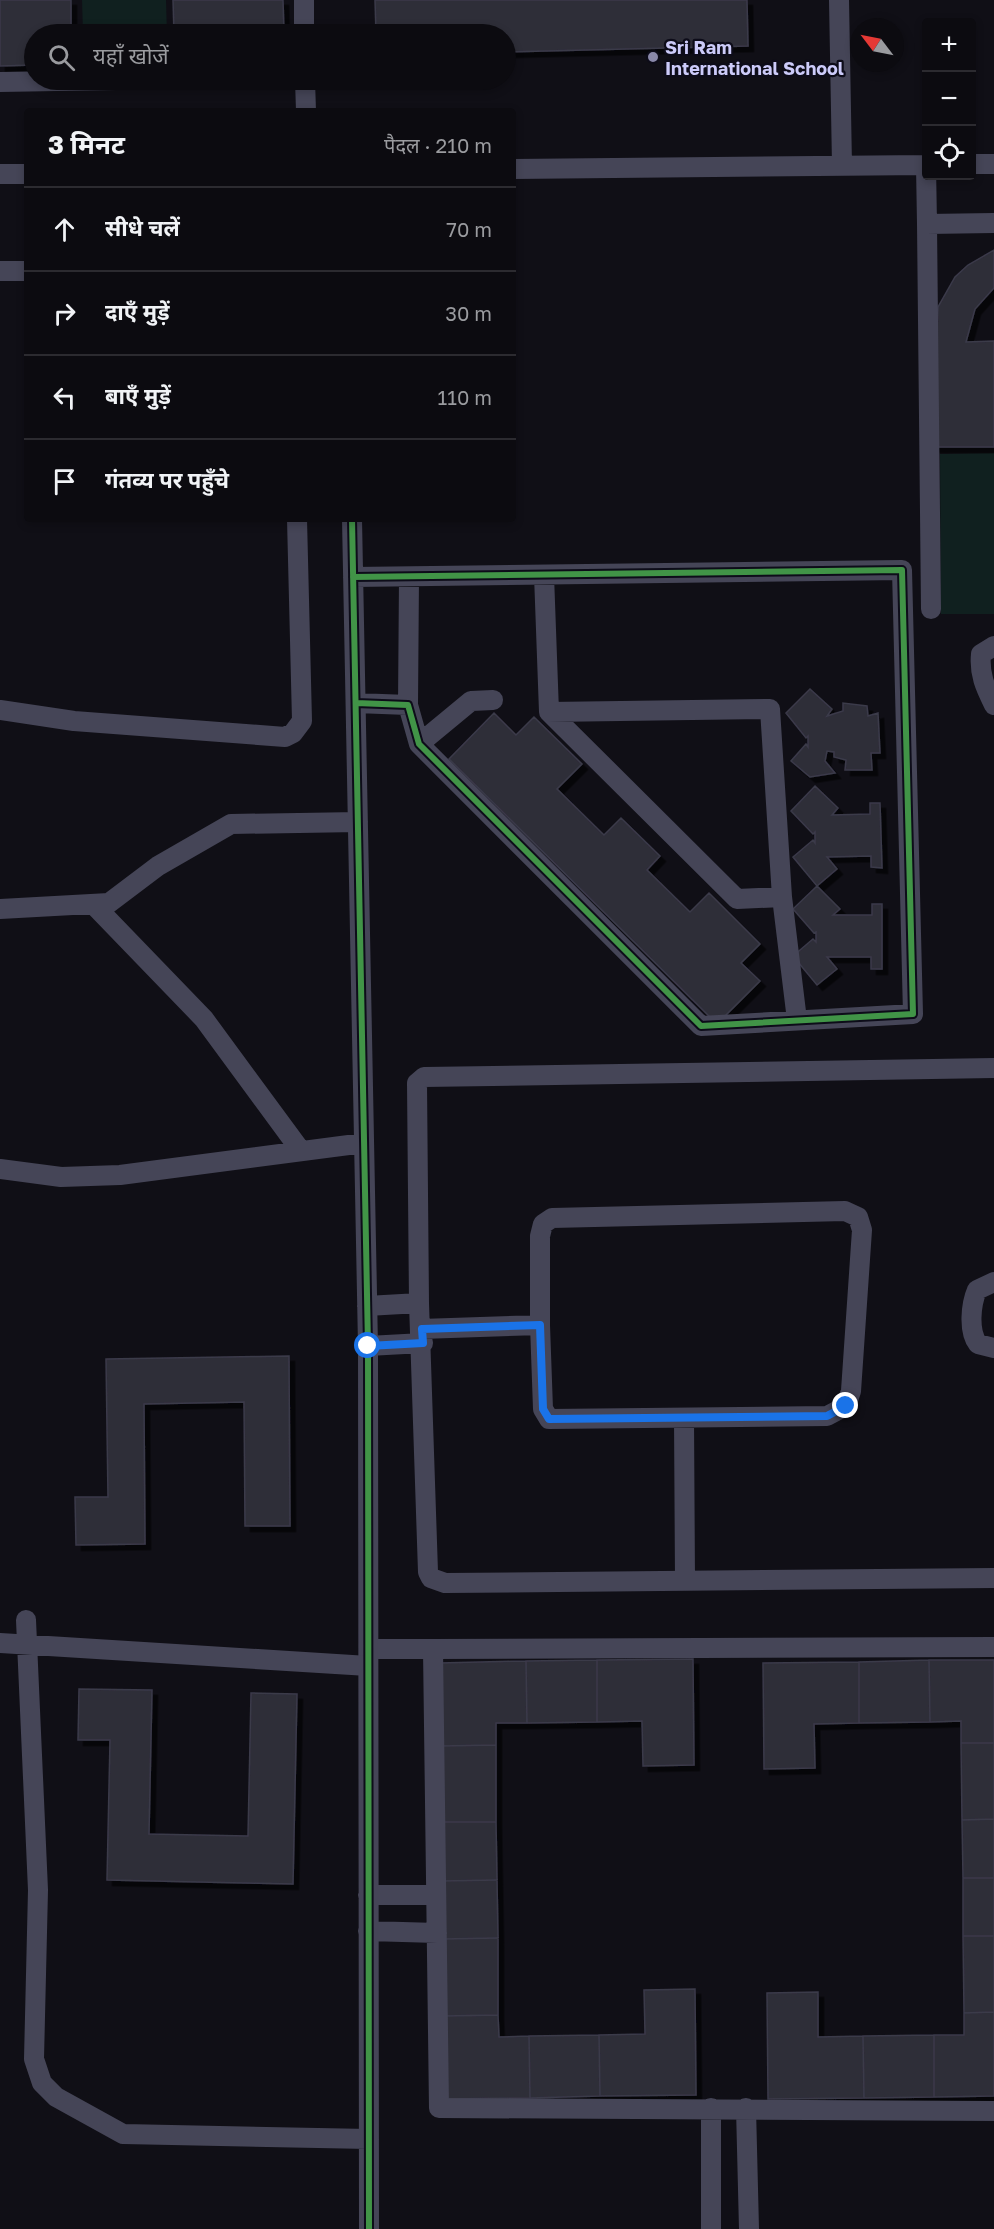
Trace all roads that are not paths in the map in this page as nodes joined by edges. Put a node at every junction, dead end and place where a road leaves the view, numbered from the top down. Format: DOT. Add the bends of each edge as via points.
graph roads {
  1 [pos="304,0"];
  2 [pos="839,0"];
  3 [pos="304,24"];
  4 [pos="0,82"];
  5 [pos="24,82"];
  6 [pos="305,90"];
  7 [pos="306,108"];
  8 [pos="976,164"];
  9 [pos="994,164"];
  10 [pos="842,165"];
  11 [pos="922,165"];
  12 [pos="516,169"];
  13 [pos="0,174"];
  14 [pos="24,174"];
  15 [pos="926,180"];
  16 [pos="994,223"];
  17 [pos="927,224"];
  18 [pos="0,271"];
  19 [pos="24,271"];
  20 [pos="297,522"];
  21 [pos="352,522"];
  22 [pos="544,575"];
  23 [pos="410,577"];
  24 [pos="353,578"];
  25 [pos="931,609"];
  26 [pos="994,646"];
  27 [pos="493,700"];
  28 [pos="356,703"];
  29 [pos="408,705"];
  30 [pos="994,705"];
  31 [pos="0,710"];
  32 [pos="549,712"];
  33 [pos="419,744"];
  34 [pos="358,822"];
  35 [pos="782,897"];
  36 [pos="93,904"];
  37 [pos="0,909"];
  38 [pos="797,1020"];
  39 [pos="994,1068"];
  40 [pos="364,1143"];
  41 [pos="301,1151"];
  42 [pos="0,1169"];
  43 [pos="994,1282"];
  44 [pos="419,1303"];
  45 [pos="367,1306"];
  46 [pos="540,1325"];
  47 [pos="417,1339"];
  48 [pos="368,1346"];
  49 [pos="994,1348"];
  50 [pos="684,1418"];
  51 [pos="994,1578"];
  52 [pos="685,1581"];
  53 [pos="26,1620"];
  54 [pos="0,1643"];
  55 [pos="27,1643"];
  56 [pos="994,1647"];
  57 [pos="433,1649"];
  58 [pos="369,1658"];
  59 [pos="368,1895"];
  60 [pos="436,1895"];
  61 [pos="368,1931"];
  62 [pos="437,1933"];
  63 [pos="711,2108"];
  64 [pos="746,2108"];
  65 [pos="994,2111"];
  66 [pos="369,2139"];
  67 [pos="369,2229"];
  68 [pos="711,2229"];
  69 [pos="749,2229"];
  1 -- 3 [label="street"];
  2 -- 10 [label="street"];
  4 -- 5 [label="street"];
  6 -- 7 [label="street"];
  8 -- 9 [label="street"];
  10 -- 11 [label="street"];
  10 -- 12 [label="street"];
  13 -- 14 [label="street"];
  15 -- 17 [label="street"];
  16 -- 17 [label="street"];
  17 -- 25 [label="street"];
  18 -- 19 [label="street"];
  20 -- 31 [label="street" via="302,721 293,733 285,737 74,721"];
  21 -- 24 [label="street"];
  22 -- 23 [label="street"];
  22 -- 32 [label="street"];
  22 -- 38 [label="street" via="902,570 913,1014"];
  23 -- 24 [label="street"];
  23 -- 29 [label="street"];
  24 -- 28 [label="street"];
  26 -- 30 [label="street" via="981,654 980,666 981,679"];
  27 -- 33 [label="street" via="471,700"];
  28 -- 29 [label="street"];
  28 -- 34 [label="street"];
  29 -- 33 [label="street"];
  32 -- 35 [label="street" via="737,899"];
  32 -- 35 [label="street" via="770,709"];
  33 -- 38 [label="street" via="701,1026"];
  34 -- 36 [label="street" via="231,824 158,866 109,903"];
  34 -- 40 [label="street"];
  35 -- 38 [label="street"];
  36 -- 37 [label="street"];
  36 -- 41 [label="street" via="204,1019"];
  39 -- 44 [label="street" via="424,1077 417,1083"];
  40 -- 41 [label="street"];
  40 -- 45 [label="street"];
  41 -- 42 [label="street" via="120,1175 61,1177"];
  43 -- 49 [label="street" via="977,1290 972,1326 978,1344"];
  44 -- 45 [label="street"];
  44 -- 47 [label="street"];
  45 -- 48 [label="street"];
  46 -- 47 [label="street"];
  46 -- 50 [label="street" via="543,1409 549,1419"];
  46 -- 50 [label="street" via="540,1236 543,1224 552,1218 845,1211 858,1217 862,1230 851,1391 846,1406 827,1416"];
  47 -- 48 [label="street"];
  47 -- 52 [label="street" via="431,1578 445,1583"];
  48 -- 58 [label="street"];
  50 -- 52 [label="street"];
  51 -- 52 [label="street"];
  53 -- 55 [label="street"];
  54 -- 55 [label="street"];
  55 -- 58 [label="street"];
  55 -- 66 [label="street" via="38,1890 34,2059 42,2083 56,2097 123,2134"];
  56 -- 57 [label="street"];
  57 -- 58 [label="street"];
  57 -- 60 [label="street"];
  58 -- 59 [label="street"];
  59 -- 60 [label="street"];
  59 -- 61 [label="street"];
  60 -- 62 [label="street"];
  61 -- 62 [label="street"];
  61 -- 66 [label="street"];
  62 -- 63 [label="street" via="439,2108"];
  63 -- 64 [label="street"];
  63 -- 68 [label="street"];
  64 -- 65 [label="street"];
  64 -- 69 [label="street"];
  66 -- 67 [label="street"];
}
